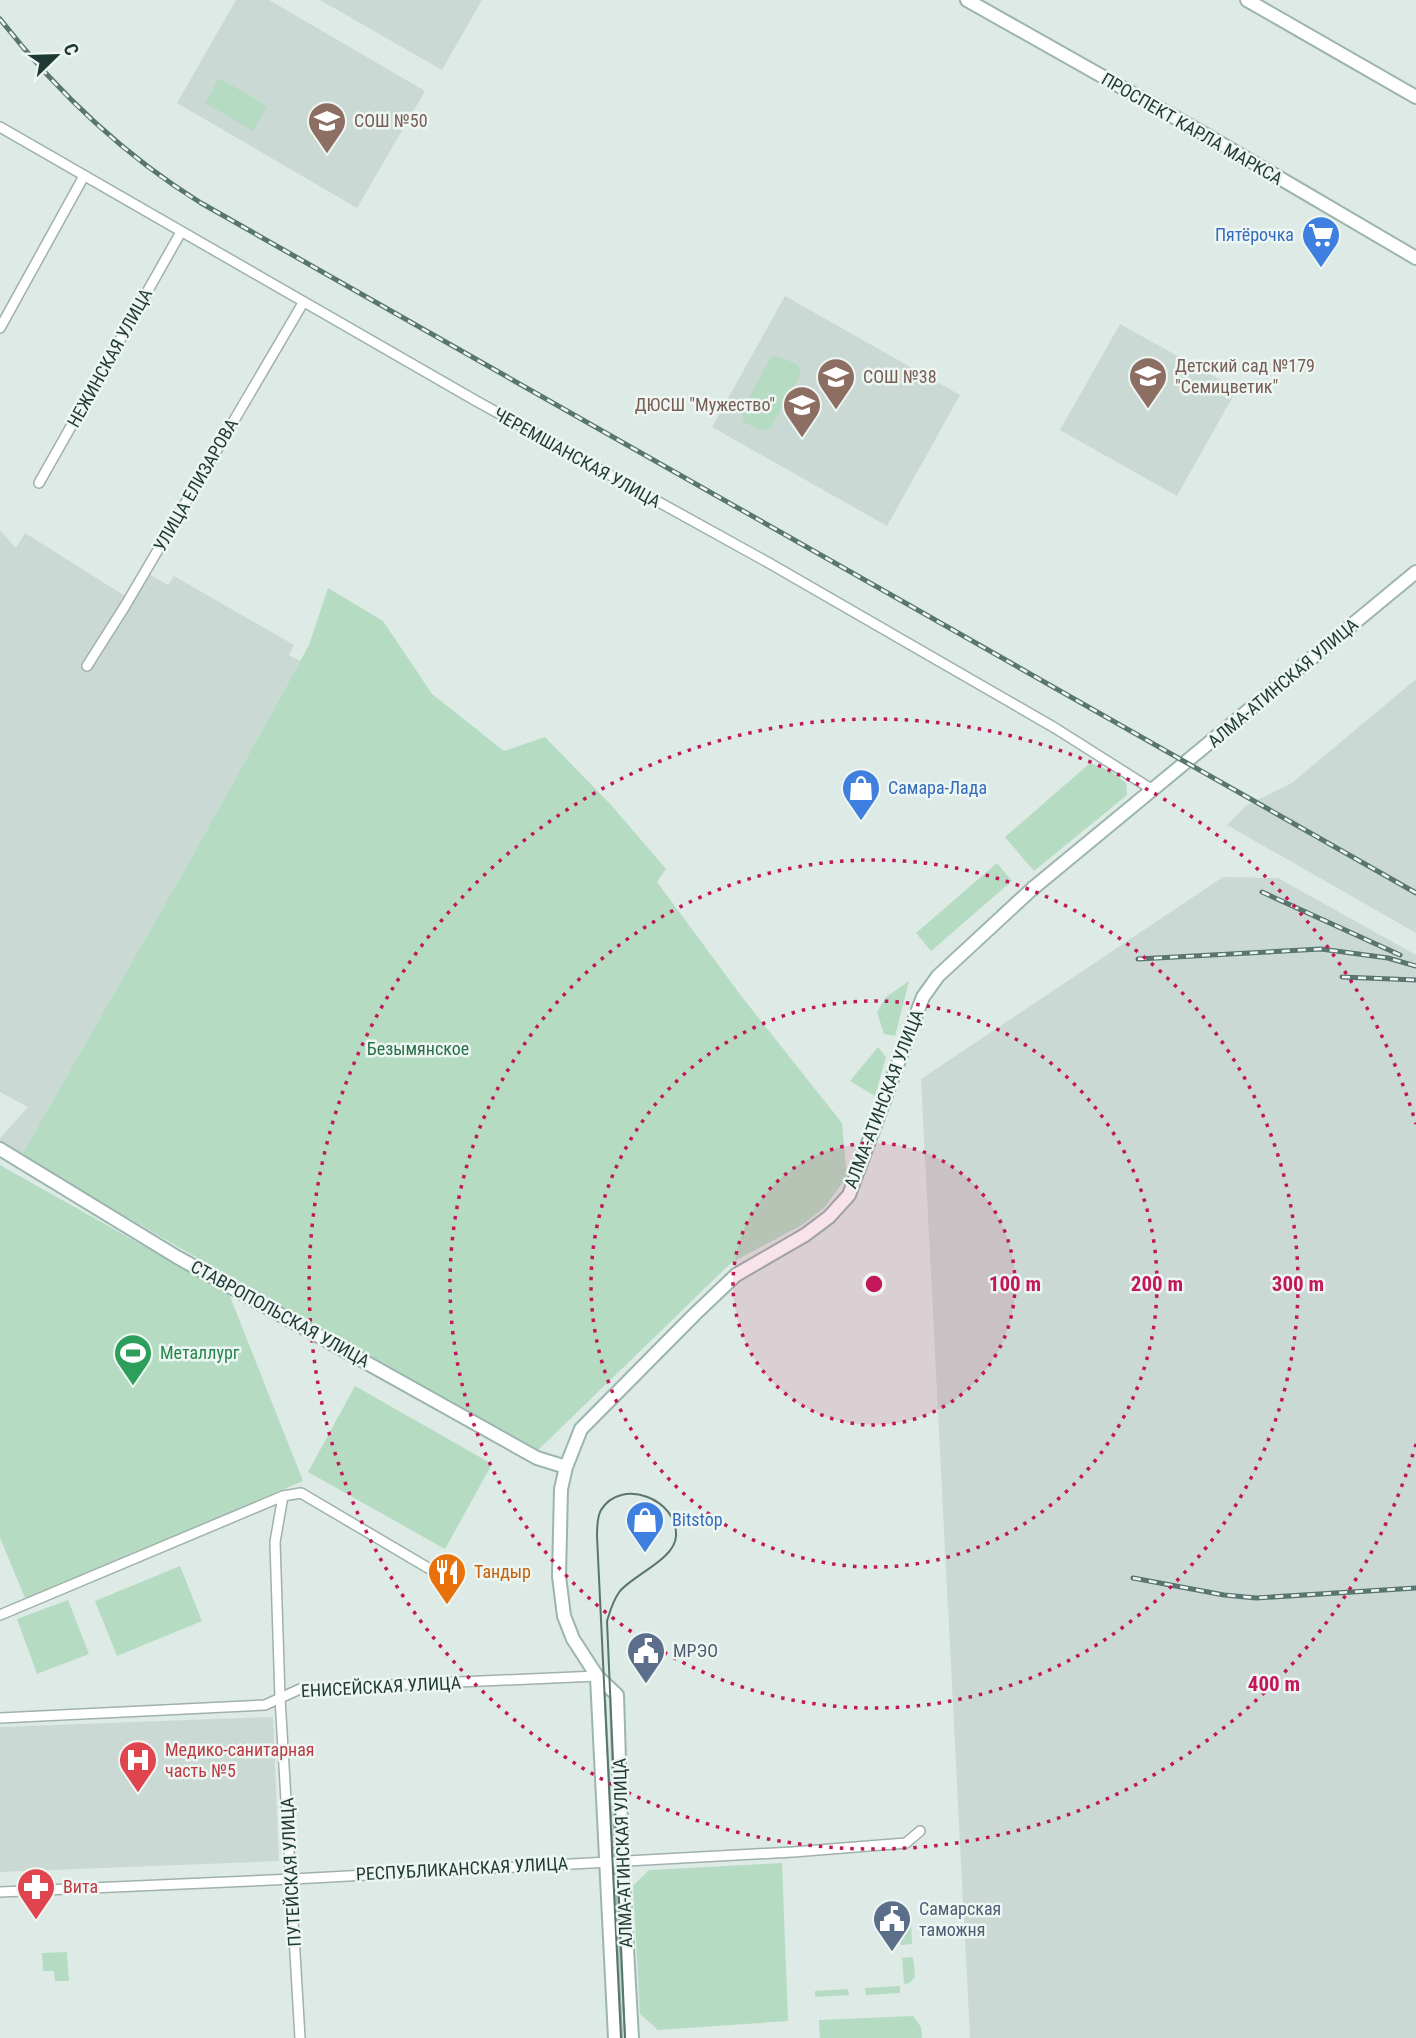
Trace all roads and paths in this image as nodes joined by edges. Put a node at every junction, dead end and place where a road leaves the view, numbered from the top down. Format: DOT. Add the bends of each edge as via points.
graph roads {
  1 [pos="967,0"];
  2 [pos="1247,0"];
  3 [pos="1416,97"];
  4 [pos="0,127"];
  5 [pos="85,176"];
  6 [pos="181,232"];
  7 [pos="1416,258"];
  8 [pos="303,303"];
  9 [pos="0,328"];
  10 [pos="39,483"];
  11 [pos="1416,572"];
  12 [pos="87,666"];
  13 [pos="1153,790"];
  14 [pos="0,1149"];
  15 [pos="566,1467"];
  16 [pos="283,1496"];
  17 [pos="435,1572"];
  18 [pos="0,1615"];
  19 [pos="597,1676"];
  20 [pos="280,1698"];
  21 [pos="0,1718"];
  22 [pos="920,1831"];
  23 [pos="622,1860"];
  24 [pos="605,1861"];
  25 [pos="293,1879"];
  26 [pos="0,1892"];
  27 [pos="300,2038"];
  28 [pos="615,2038"];
  29 [pos="632,2038"];
  1 -- 7 [label="street, ПРОСПЕКТ КАРЛА МАРКСА"];
  2 -- 3 [label="street"];
  4 -- 5 [label="street, ЧЕРЕМШАНСКАЯ УЛИЦА"];
  5 -- 6 [label="street, ЧЕРЕМШАНСКАЯ УЛИЦА"];
  5 -- 9 [label="street"];
  6 -- 8 [label="street, ЧЕРЕМШАНСКАЯ УЛИЦА"];
  6 -- 10 [label="street, НЕЖИНСКАЯ УЛИЦА"];
  8 -- 12 [label="street, УЛИЦА ЕЛИЗАРОВА"];
  8 -- 13 [label="street, ЧЕРЕМШАНСКАЯ УЛИЦА" via="769,563"];
  11 -- 13 [label="street, АЛМА-АТИНСКАЯ УЛИЦА"];
  13 -- 15 [label="street, АЛМА-АТИНСКАЯ УЛИЦА" via="1032,889 937,976 923,997 849,1195 805,1235 736,1275 695,1314 581,1429"];
  14 -- 15 [label="street, СТАВРОПОЛЬСКАЯ УЛИЦА" via="201,1270 537,1458"];
  15 -- 19 [label="street, АЛМА-АТИНСКАЯ УЛИЦА" via="561,1489 559,1576 564,1616"];
  16 -- 17 [label="street" via="301,1493"];
  16 -- 18 [label="street"];
  16 -- 20 [label="street, ПУТЕЙСКАЯ УЛИЦА" via="275,1542"];
  19 -- 20 [label="street, ЕНИСЕЙСКАЯ УЛИЦА" via="300,1689"];
  19 -- 23 [label="street, АЛМА-АТИНСКАЯ УЛИЦА" via="617,1695"];
  19 -- 24 [label="street, АЛМА-АТИНСКАЯ УЛИЦА"];
  20 -- 21 [label="street, ЕНИСЕЙСКАЯ УЛИЦА" via="265,1705"];
  20 -- 25 [label="street, ПУТЕЙСКАЯ УЛИЦА"];
  22 -- 23 [label="street, РЕСПУБЛИКАНСКАЯ УЛИЦА" via="906,1843"];
  23 -- 24 [label="street, РЕСПУБЛИКАНСКАЯ УЛИЦА"];
  23 -- 29 [label="street, АЛМА-АТИНСКАЯ УЛИЦА"];
  24 -- 25 [label="street, РЕСПУБЛИКАНСКАЯ УЛИЦА"];
  24 -- 28 [label="street, АЛМА-АТИНСКАЯ УЛИЦА"];
  25 -- 26 [label="street, РЕСПУБЛИКАНСКАЯ УЛИЦА"];
  25 -- 27 [label="street, ПУТЕЙСКАЯ УЛИЦА"];
}
